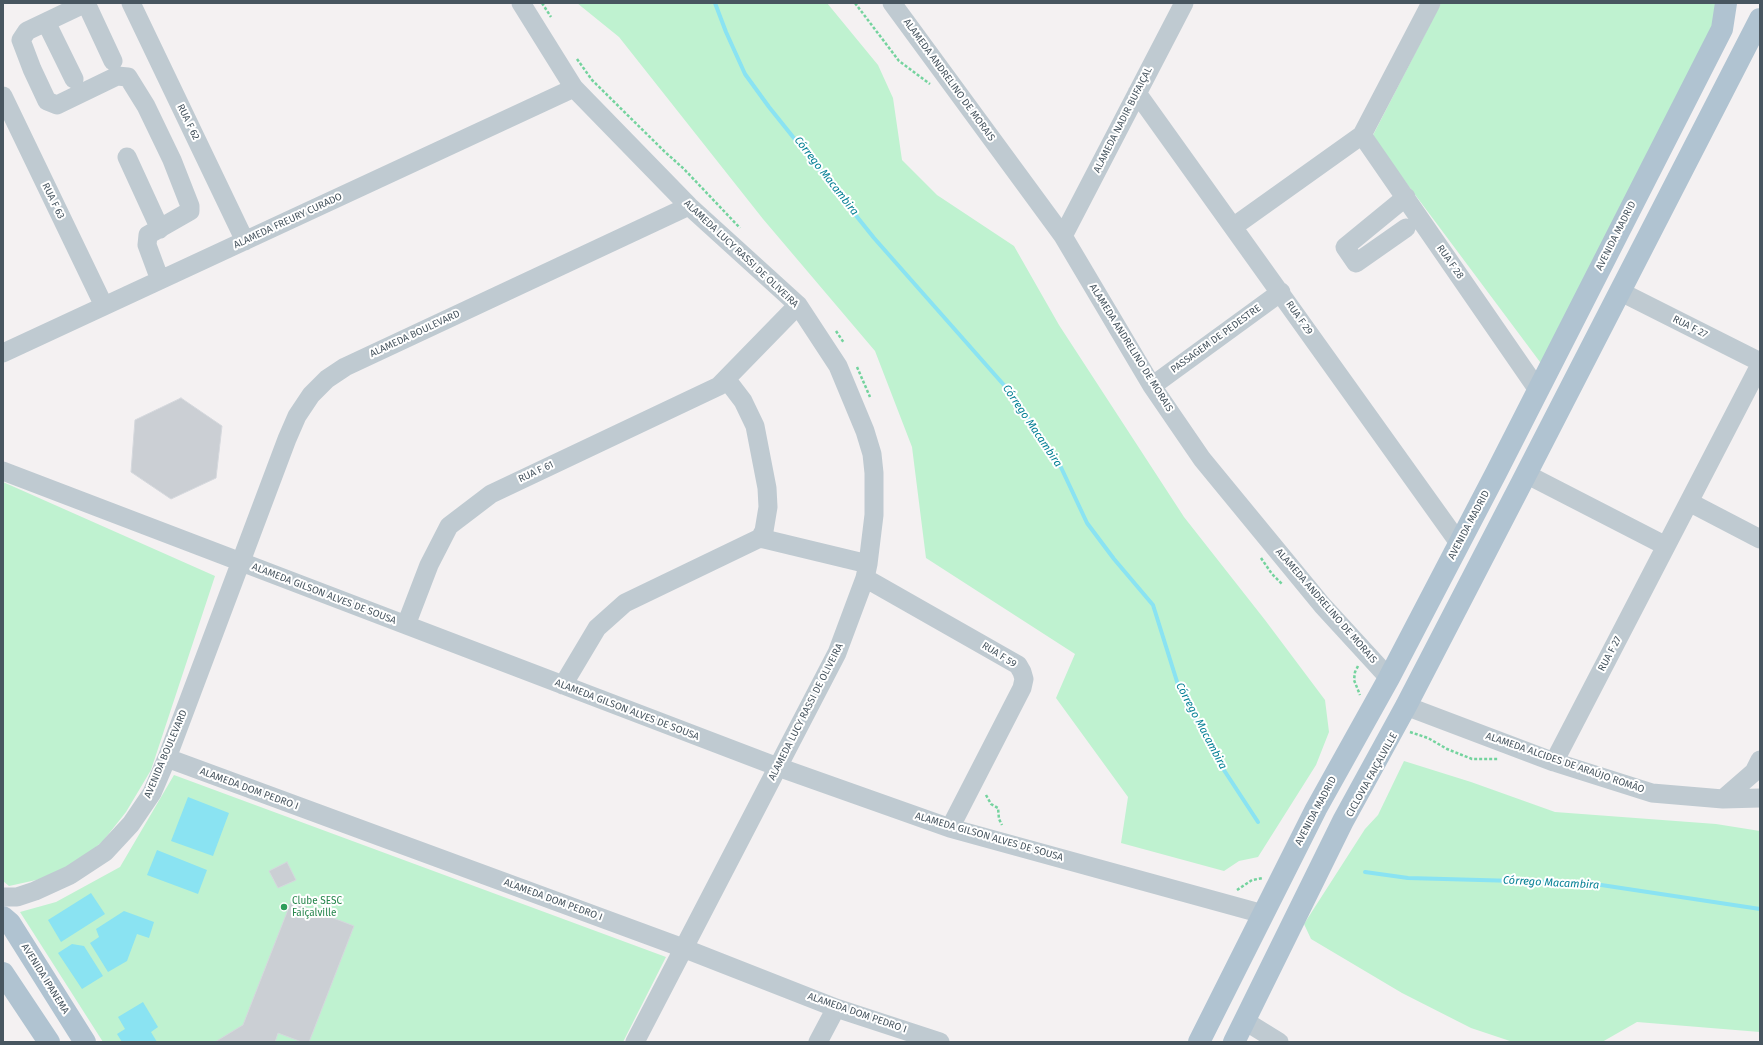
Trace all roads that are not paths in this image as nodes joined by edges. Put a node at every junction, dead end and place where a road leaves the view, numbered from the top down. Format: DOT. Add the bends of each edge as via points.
graph roads {
  1 [pos="86,3"];
  2 [pos="130,3"];
  3 [pos="521,3"];
  4 [pos="892,3"];
  5 [pos="1184,3"];
  6 [pos="1431,3"];
  7 [pos="1727,3"];
  8 [pos="1760,19"];
  9 [pos="46,22"];
  10 [pos="113,61"];
  11 [pos="74,79"];
  12 [pos="574,88"];
  13 [pos="1137,93"];
  14 [pos="3,96"];
  15 [pos="1362,135"];
  16 [pos="127,157"];
  17 [pos="1406,197"];
  18 [pos="689,206"];
  19 [pos="1234,227"];
  20 [pos="160,228"];
  21 [pos="1406,228"];
  22 [pos="1063,236"];
  23 [pos="244,241"];
  24 [pos="160,280"];
  25 [pos="1281,292"];
  26 [pos="1621,292"];
  27 [pos="798,305"];
  28 [pos="104,306"];
  29 [pos="3,353"];
  30 [pos="1760,362"];
  31 [pos="1760,365"];
  32 [pos="727,380"];
  33 [pos="1152,386"];
  34 [pos="1538,390"];
  35 [pos="3,471"];
  36 [pos="1526,474"];
  37 [pos="1689,502"];
  38 [pos="760,538"];
  39 [pos="1760,539"];
  40 [pos="1459,543"];
  41 [pos="1666,546"];
  42 [pos="240,562"];
  43 [pos="867,571"];
  44 [pos="406,625"];
  45 [pos="1389,678"];
  46 [pos="563,685"];
  47 [pos="1406,706"];
  48 [pos="167,758"];
  49 [pos="1760,760"];
  50 [pos="1554,762"];
  51 [pos="778,767"];
  52 [pos="1723,798"];
  53 [pos="1760,798"];
  54 [pos="950,828"];
  55 [pos="3,897"];
  56 [pos="1263,914"];
  57 [pos="3,917"];
  58 [pos="683,948"];
  59 [pos="3,973"];
  60 [pos="836,1008"];
  61 [pos="1245,1021"];
  62 [pos="50,1042"];
  63 [pos="85,1042"];
  64 [pos="635,1042"];
  65 [pos="818,1042"];
  66 [pos="940,1042"];
  67 [pos="1199,1042"];
  68 [pos="1234,1042"];
  69 [pos="1279,1042"];
  1 -- 9 [label="street"];
  1 -- 10 [label="street"];
  2 -- 23 [label="street, RUA F 62"];
  3 -- 12 [label="street, ALAMEDA LUCY RASSI DE OLIVEIRA"];
  4 -- 22 [label="street, ALAMEDA ANDRELINO DE MORAIS"];
  5 -- 13 [label="street, ALAMEDA NADIR BUFAIÇAL"];
  6 -- 15 [label="street"];
  7 -- 8 [label="main road"];
  7 -- 34 [label="main road, AVENIDA MADRID" via="1722,29"];
  8 -- 26 [label="main road"];
  9 -- 11 [label="street"];
  9 -- 20 [label="street" via="27,31 21,40 47,101 57,105 117,76 128,77 146,106 172,160 190,206 190,211"];
  12 -- 18 [label="street, ALAMEDA LUCY RASSI DE OLIVEIRA"];
  12 -- 23 [label="street, ALAMEDA FREURY CURADO"];
  13 -- 19 [label="street, RUA F 29"];
  13 -- 22 [label="street, ALAMEDA NADIR BUFAIÇAL"];
  14 -- 28 [label="street, RUA F 63"];
  15 -- 17 [label="street, RUA F 28"];
  15 -- 19 [label="street"];
  16 -- 20 [label="street"];
  17 -- 21 [label="street" via="1345,247 1356,263"];
  17 -- 34 [label="street, RUA F 28"];
  18 -- 27 [label="street, ALAMEDA LUCY RASSI DE OLIVEIRA"];
  18 -- 42 [label="street, ALAMEDA BOULEVARD" via="344,367 327,379 311,395 297,416"];
  19 -- 25 [label="street, RUA F 29"];
  20 -- 24 [label="street" via="148,235 147,245"];
  22 -- 33 [label="street, ALAMEDA ANDRELINO DE MORAIS"];
  23 -- 24 [label="street, ALAMEDA FREURY CURADO"];
  24 -- 28 [label="street, ALAMEDA FREURY CURADO"];
  25 -- 33 [label="street, PASSAGEM DE PEDESTRE"];
  25 -- 40 [label="street, RUA F 29"];
  26 -- 30 [label="street, RUA F 27"];
  26 -- 36 [label="main road"];
  27 -- 32 [label="street, RUA F 61"];
  27 -- 43 [label="street, ALAMEDA LUCY RASSI DE OLIVEIRA" via="838,366 872,454 874,515"];
  28 -- 29 [label="street, ALAMEDA FREURY CURADO"];
  31 -- 37 [label="street, RUA F 27"];
  32 -- 38 [label="street" via="743,401 755,426 762,454 768,507"];
  32 -- 44 [label="street, RUA F 61" via="491,494 449,526 429,564"];
  33 -- 45 [label="street, ALAMEDA ANDRELINO DE MORAIS" via="1202,459 1322,605"];
  34 -- 40 [label="main road, AVENIDA MADRID"];
  35 -- 42 [label="street, ALAMEDA GILSON ALVES DE SOUSA"];
  36 -- 41 [label="street"];
  36 -- 47 [label="main road"];
  37 -- 39 [label="street"];
  37 -- 41 [label="street, RUA F 27"];
  38 -- 43 [label="street"];
  38 -- 46 [label="street" via="625,602 597,628"];
  40 -- 45 [label="main road, AVENIDA MADRID"];
  41 -- 50 [label="street, RUA F 27"];
  42 -- 44 [label="street, ALAMEDA GILSON ALVES DE SOUSA"];
  42 -- 48 [label="street, AVENIDA BOULEVARD"];
  43 -- 51 [label="street, ALAMEDA LUCY RASSI DE OLIVEIRA" via="838,653"];
  43 -- 54 [label="street, RUA F 59" via="1018,665 1022,672 1022,688"];
  44 -- 46 [label="street, ALAMEDA GILSON ALVES DE SOUSA"];
  45 -- 56 [label="main road, AVENIDA MADRID" via="1316,809"];
  46 -- 51 [label="street, ALAMEDA GILSON ALVES DE SOUSA"];
  47 -- 50 [label="street, ALAMEDA ALCIDES DE ARAÚJO ROMÃO"];
  47 -- 61 [label="main road" via="1343,821"];
  48 -- 55 [label="street, AVENIDA BOULEVARD" via="152,793 132,824 105,852 70,875 35,891 17,897"];
  48 -- 58 [label="street, ALAMEDA DOM PEDRO I"];
  49 -- 52 [label="street" via="1754,772"];
  50 -- 52 [label="street, ALAMEDA ALCIDES DE ARAÚJO ROMÃO" via="1652,793"];
  51 -- 54 [label="street, ALAMEDA GILSON ALVES DE SOUSA"];
  51 -- 58 [label="street, ALAMEDA LUCY RASSI DE OLIVEIRA"];
  52 -- 53 [label="street, ALAMEDA ALCIDES DE ARAÚJO ROMÃO"];
  54 -- 56 [label="street, ALAMEDA GILSON ALVES DE SOUSA"];
  56 -- 67 [label="main road, AVENIDA MADRID"];
  57 -- 63 [label="main road, AVENIDA IPANEMA" via="10,923"];
  58 -- 60 [label="street, ALAMEDA DOM PEDRO I"];
  58 -- 64 [label="street, ALAMEDA LUCY RASSI DE OLIVEIRA"];
  59 -- 62 [label="main road"];
  60 -- 65 [label="street"];
  60 -- 66 [label="street, ALAMEDA DOM PEDRO I"];
  61 -- 68 [label="main road"];
  61 -- 69 [label="street"];
}
